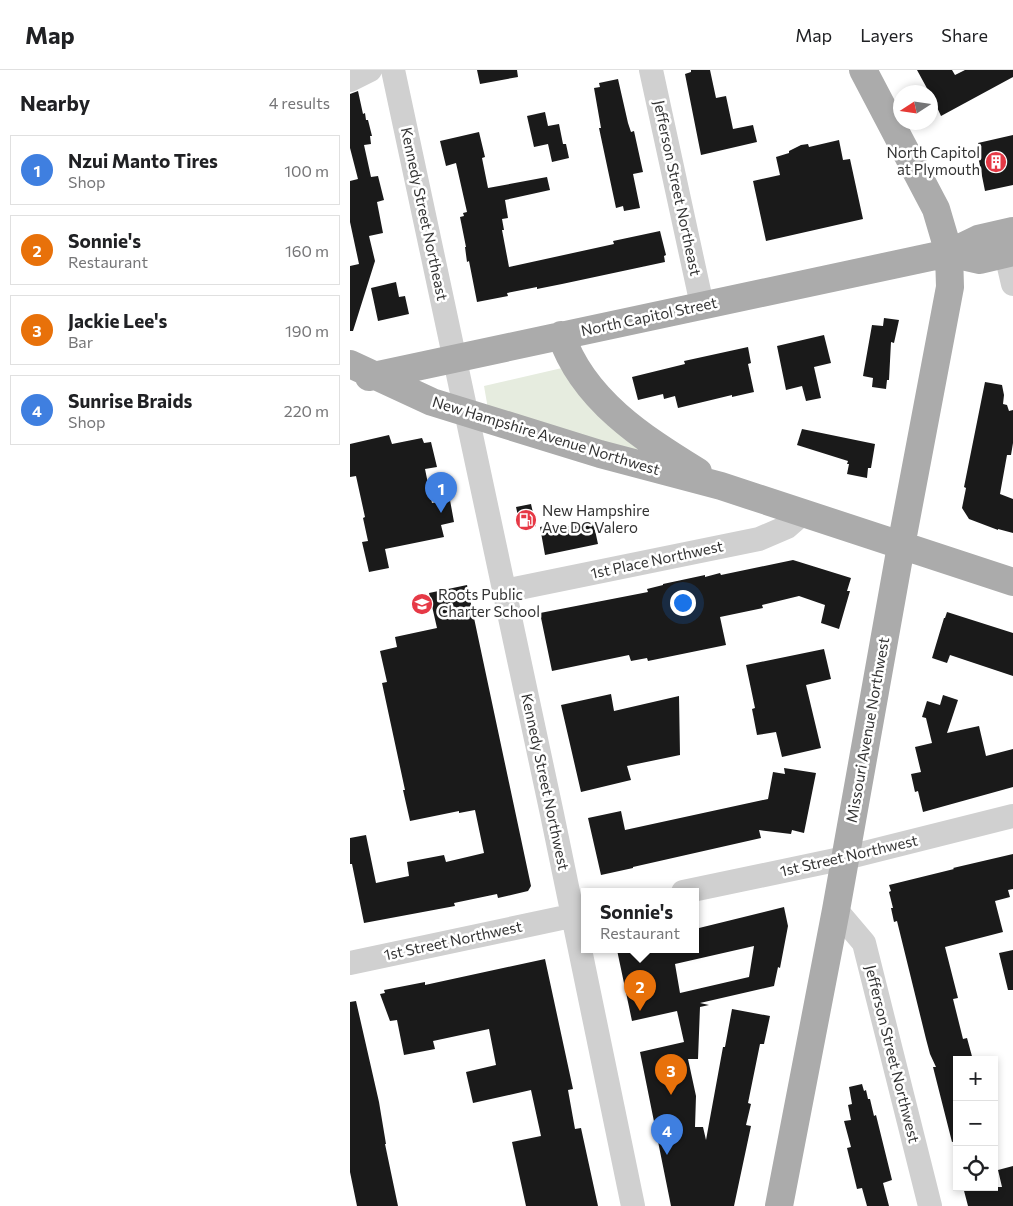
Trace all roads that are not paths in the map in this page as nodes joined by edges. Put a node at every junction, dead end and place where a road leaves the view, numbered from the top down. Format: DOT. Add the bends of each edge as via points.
graph roads {
  1 [pos="370,70"];
  2 [pos="393,70"];
  3 [pos="651,70"];
  4 [pos="863,70"];
  5 [pos="350,80"];
  6 [pos="1011,246"];
  7 [pos="949,253"];
  8 [pos="1013,284"];
  9 [pos="702,306"];
  10 [pos="561,336"];
  11 [pos="455,358"];
  12 [pos="350,364"];
  13 [pos="362,379"];
  14 [pos="466,413"];
  15 [pos="720,486"];
  16 [pos="803,513"];
  17 [pos="901,546"];
  18 [pos="1013,582"];
  19 [pos="504,591"];
  20 [pos="1013,816"];
  21 [pos="845,858"];
  22 [pos="699,889"];
  23 [pos="836,910"];
  24 [pos="579,914"];
  25 [pos="586,953"];
  26 [pos="350,963"];
  27 [pos="633,1206"];
  28 [pos="779,1206"];
  29 [pos="930,1206"];
  1 -- 5 [label="street"];
  2 -- 11 [label="street, Kennedy Street Northeast"];
  3 -- 9 [label="street, Jefferson Street Northeast"];
  4 -- 7 [label="main road, Missouri Avenue Northwest" via="936,209"];
  6 -- 7 [label="main road, North Capitol Street" via="978,239"];
  6 -- 8 [label="street"];
  7 -- 9 [label="main road, North Capitol Street"];
  7 -- 17 [label="main road, Missouri Avenue Northwest" via="950,287"];
  9 -- 10 [label="main road, North Capitol Street"];
  10 -- 11 [label="main road, North Capitol Street"];
  10 -- 15 [label="main road, New Hampshire Avenue Northwest" via="568,356 579,372 614,412 644,438"];
  11 -- 13 [label="main road, North Capitol Street"];
  11 -- 14 [label="street, Kennedy Street Northwest"];
  12 -- 13 [label="main road, New Hampshire Avenue Northwest"];
  13 -- 14 [label="main road, New Hampshire Avenue Northwest"];
  14 -- 15 [label="main road, New Hampshire Avenue Northwest"];
  14 -- 19 [label="street, Kennedy Street Northwest"];
  15 -- 16 [label="main road, New Hampshire Avenue Northwest"];
  16 -- 17 [label="main road, New Hampshire Avenue Northwest"];
  16 -- 19 [label="street, 1st Place Northwest" via="788,527 760,539"];
  17 -- 18 [label="main road, New Hampshire Avenue Northwest"];
  17 -- 21 [label="main road, Missouri Avenue Northwest"];
  19 -- 24 [label="street, Kennedy Street Northwest"];
  20 -- 21 [label="street, 1st Street Northwest"];
  21 -- 22 [label="street, 1st Street Northwest"];
  21 -- 23 [label="main road, Missouri Avenue Northwest"];
  23 -- 28 [label="main road, Missouri Avenue Northwest"];
  23 -- 29 [label="street, Jefferson Street Northwest" via="864,943"];
  24 -- 26 [label="street, 1st Street Northwest"];
  25 -- 27 [label="street, Kennedy Street Northwest"];
}
